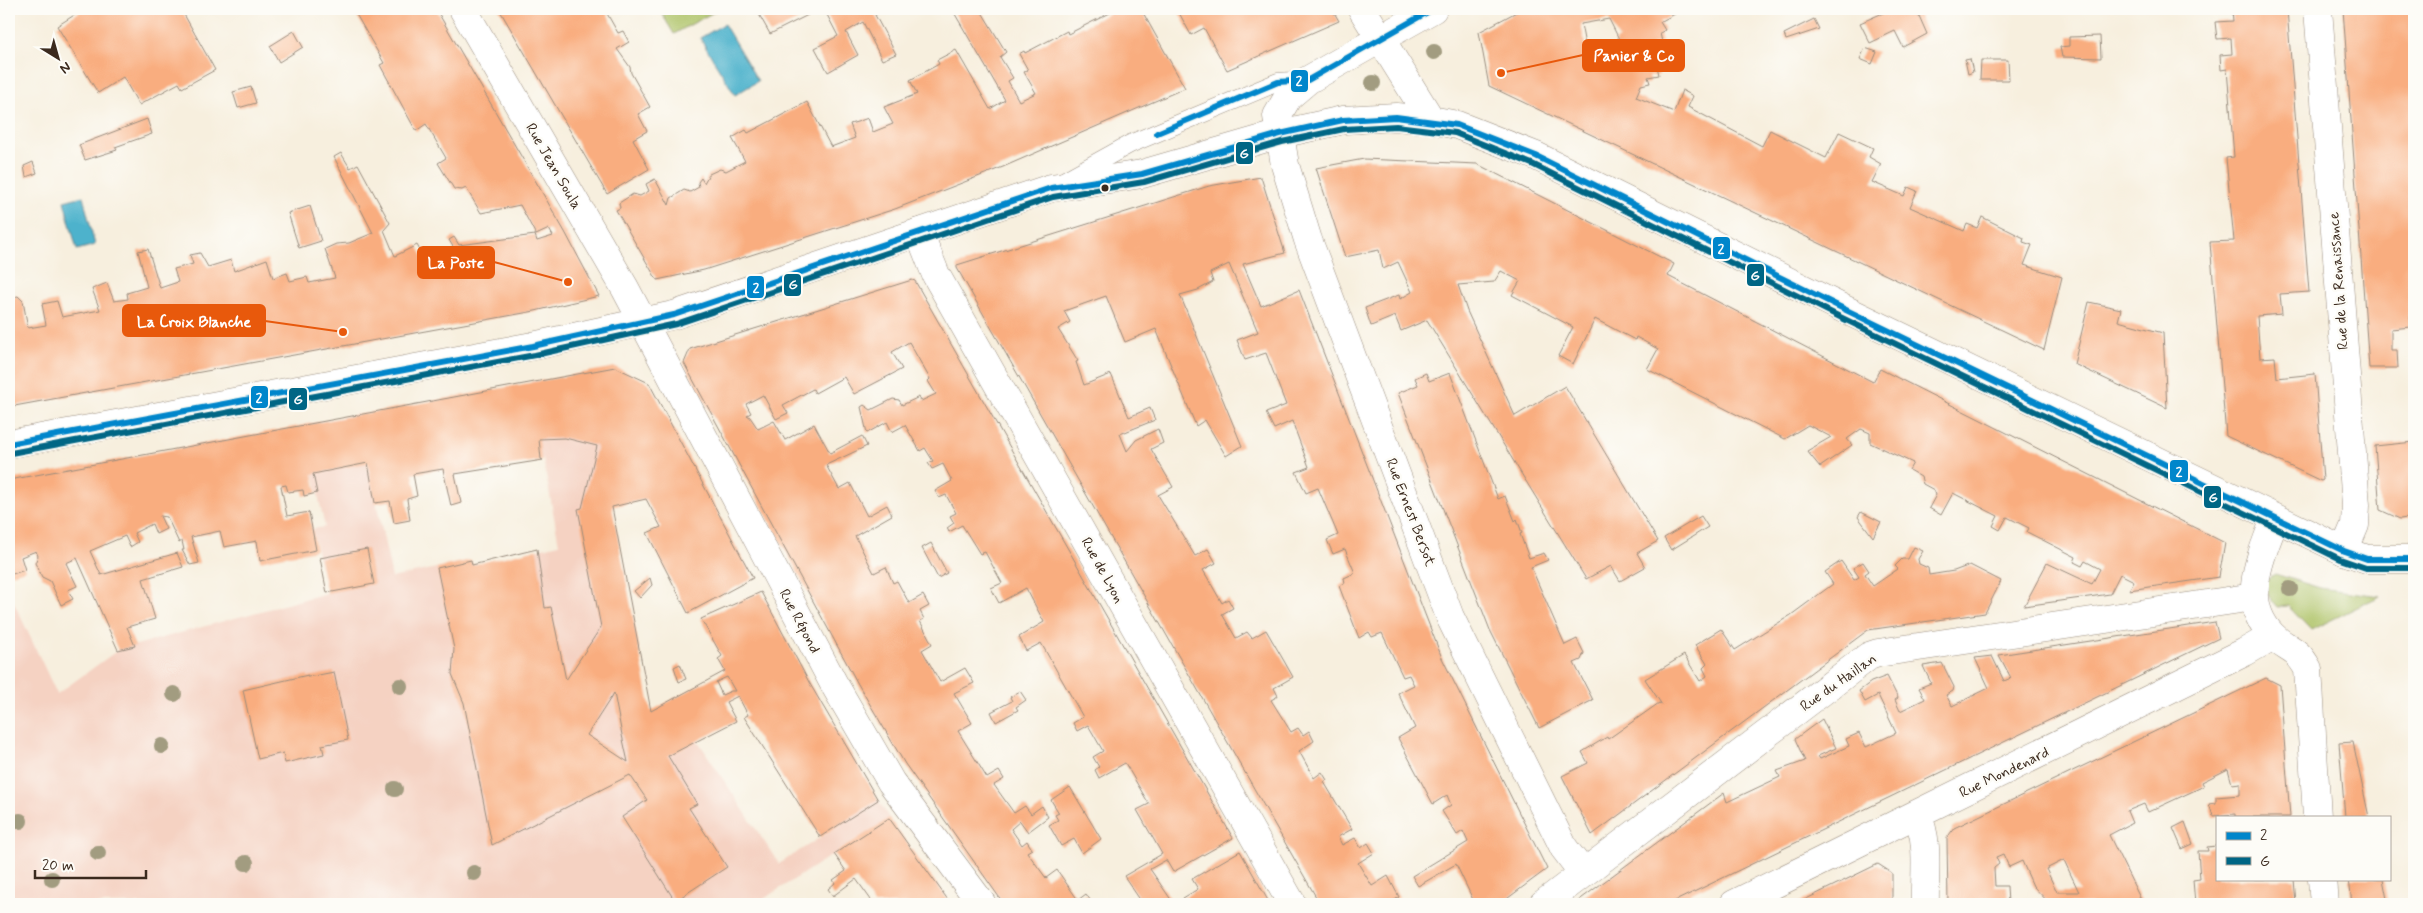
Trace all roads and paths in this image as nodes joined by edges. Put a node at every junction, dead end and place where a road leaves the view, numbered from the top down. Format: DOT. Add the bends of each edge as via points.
graph roads {
  1 [pos="463,9"];
  2 [pos="1362,9"];
  3 [pos="1433,9"];
  4 [pos="2318,9"];
  5 [pos="1380,39"];
  6 [pos="1308,80"];
  7 [pos="1431,120"];
  8 [pos="1280,134"];
  9 [pos="1051,188"];
  10 [pos="919,232"];
  11 [pos="643,323"];
  12 [pos="9,444"];
  13 [pos="2275,519"];
  14 [pos="2344,551"];
  15 [pos="2414,559"];
  16 [pos="2254,597"];
  17 [pos="2272,636"];
  18 [pos="1917,815"];
  19 [pos="2317,816"];
  20 [pos="1583,873"];
  21 [pos="2322,880"];
  22 [pos="982,904"];
  23 [pos="1292,904"];
  24 [pos="1543,904"];
  25 [pos="1734,904"];
  26 [pos="1925,904"];
  27 [pos="2324,904"];
  1 -- 11 [label="street, Rue Jean Soula"];
  2 -- 5 [label="street"];
  3 -- 5 [label="street, Rue Ernest Bersot"];
  4 -- 14 [label="street, Rue de la Renaissance" via="2356,505 2355,524"];
  5 -- 6 [label="street, Rue Ernest Bersot"];
  5 -- 7 [label="street"];
  6 -- 8 [label="street, Rue Ernest Bersot" via="1288,97 1277,116"];
  6 -- 9 [label="lane" via="1278,82 1138,140"];
  7 -- 8 [label="street" via="1362,118"];
  7 -- 13 [label="street" via="1457,125 1536,156"];
  8 -- 9 [label="street" via="1142,174"];
  8 -- 20 [label="street, Rue Ernest Bersot" via="1285,165 1308,240 1450,617 1564,848"];
  9 -- 10 [label="street"];
  10 -- 11 [label="street"];
  10 -- 23 [label="street, Rue de Lyon" via="936,274"];
  11 -- 12 [label="street"];
  11 -- 22 [label="street, Rue Répond" via="843,700 891,782"];
  13 -- 14 [label="street"];
  13 -- 16 [label="street" via="2254,583"];
  14 -- 15 [label="street" via="2367,559"];
  16 -- 17 [label="street" via="2258,613"];
  16 -- 20 [label="street, Rue du Haillan" via="1869,656"];
  17 -- 18 [label="street, Rue Mondenard" via="2236,657"];
  17 -- 19 [label="street" via="2300,653 2308,669"];
  18 -- 25 [label="street, Rue Mondenard"];
  18 -- 26 [label="street" via="1924,841"];
  20 -- 24 [label="street, Rue du Haillan"];
  21 -- 27 [label="street"];
}
